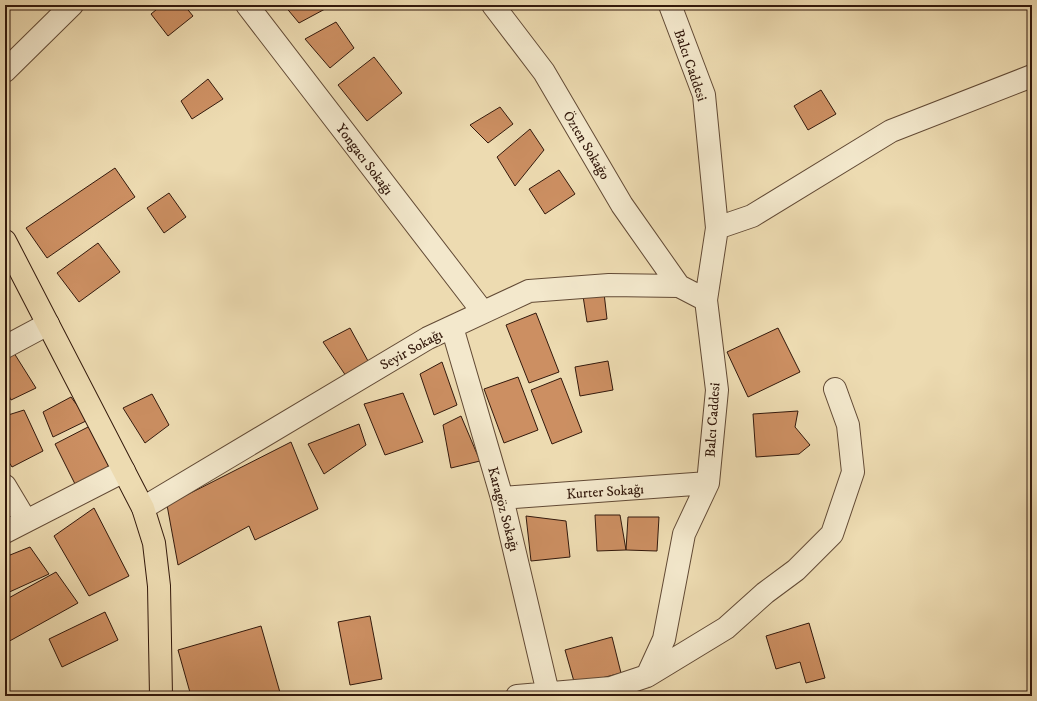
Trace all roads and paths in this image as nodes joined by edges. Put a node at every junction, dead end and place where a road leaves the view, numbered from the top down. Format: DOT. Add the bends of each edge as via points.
graph roads {
  1 [pos="72,5"];
  2 [pos="247,5"];
  3 [pos="493,5"];
  4 [pos="670,5"];
  5 [pos="5,71"];
  6 [pos="1032,76"];
  7 [pos="717,228"];
  8 [pos="6,246"];
  9 [pos="679,286"];
  10 [pos="706,300"];
  11 [pos="483,312"];
  12 [pos="48,324"];
  13 [pos="452,327"];
  14 [pos="5,347"];
  15 [pos="835,389"];
  16 [pos="124,471"];
  17 [pos="708,483"];
  18 [pos="5,486"];
  19 [pos="502,498"];
  20 [pos="143,508"];
  21 [pos="26,521"];
  22 [pos="5,532"];
  23 [pos="647,676"];
  24 [pos="548,693"];
  25 [pos="161,696"];
  26 [pos="517,696"];
  1 -- 5 [label="street"];
  2 -- 11 [label="street, Yongacı Sokağı"];
  3 -- 9 [label="street, Özten Sokağo" via="544,72 622,206"];
  4 -- 7 [label="street, Balcı Caddesi" via="704,95"];
  6 -- 7 [label="street" via="891,131 752,216"];
  7 -- 10 [label="street, Balcı Caddesi"];
  8 -- 12 [label="main road"];
  9 -- 10 [label="street, Seyir Sokağı"];
  9 -- 11 [label="street, Seyir Sokağı" via="609,285 529,291"];
  10 -- 17 [label="street, Balcı Caddesi" via="717,390"];
  11 -- 13 [label="street, Seyir Sokağı"];
  12 -- 14 [label="street"];
  12 -- 16 [label="main road"];
  13 -- 19 [label="street, Karagöz Sokağı"];
  13 -- 20 [label="street, Seyir Sokağı" via="428,338"];
  15 -- 23 [label="street" via="848,425 853,472 832,534 796,570 765,593 726,628"];
  16 -- 20 [label="main road"];
  16 -- 21 [label="street"];
  17 -- 19 [label="street, Kurter Sokağı"];
  17 -- 23 [label="street, Balcı Caddesi" via="684,534 664,640"];
  18 -- 21 [label="street"];
  19 -- 24 [label="street, Karagöz Sokağı"];
  20 -- 25 [label="main road" via="154,543 159,586"];
  21 -- 22 [label="street"];
  23 -- 24 [label="street" via="611,688"];
  24 -- 26 [label="street"];
}
